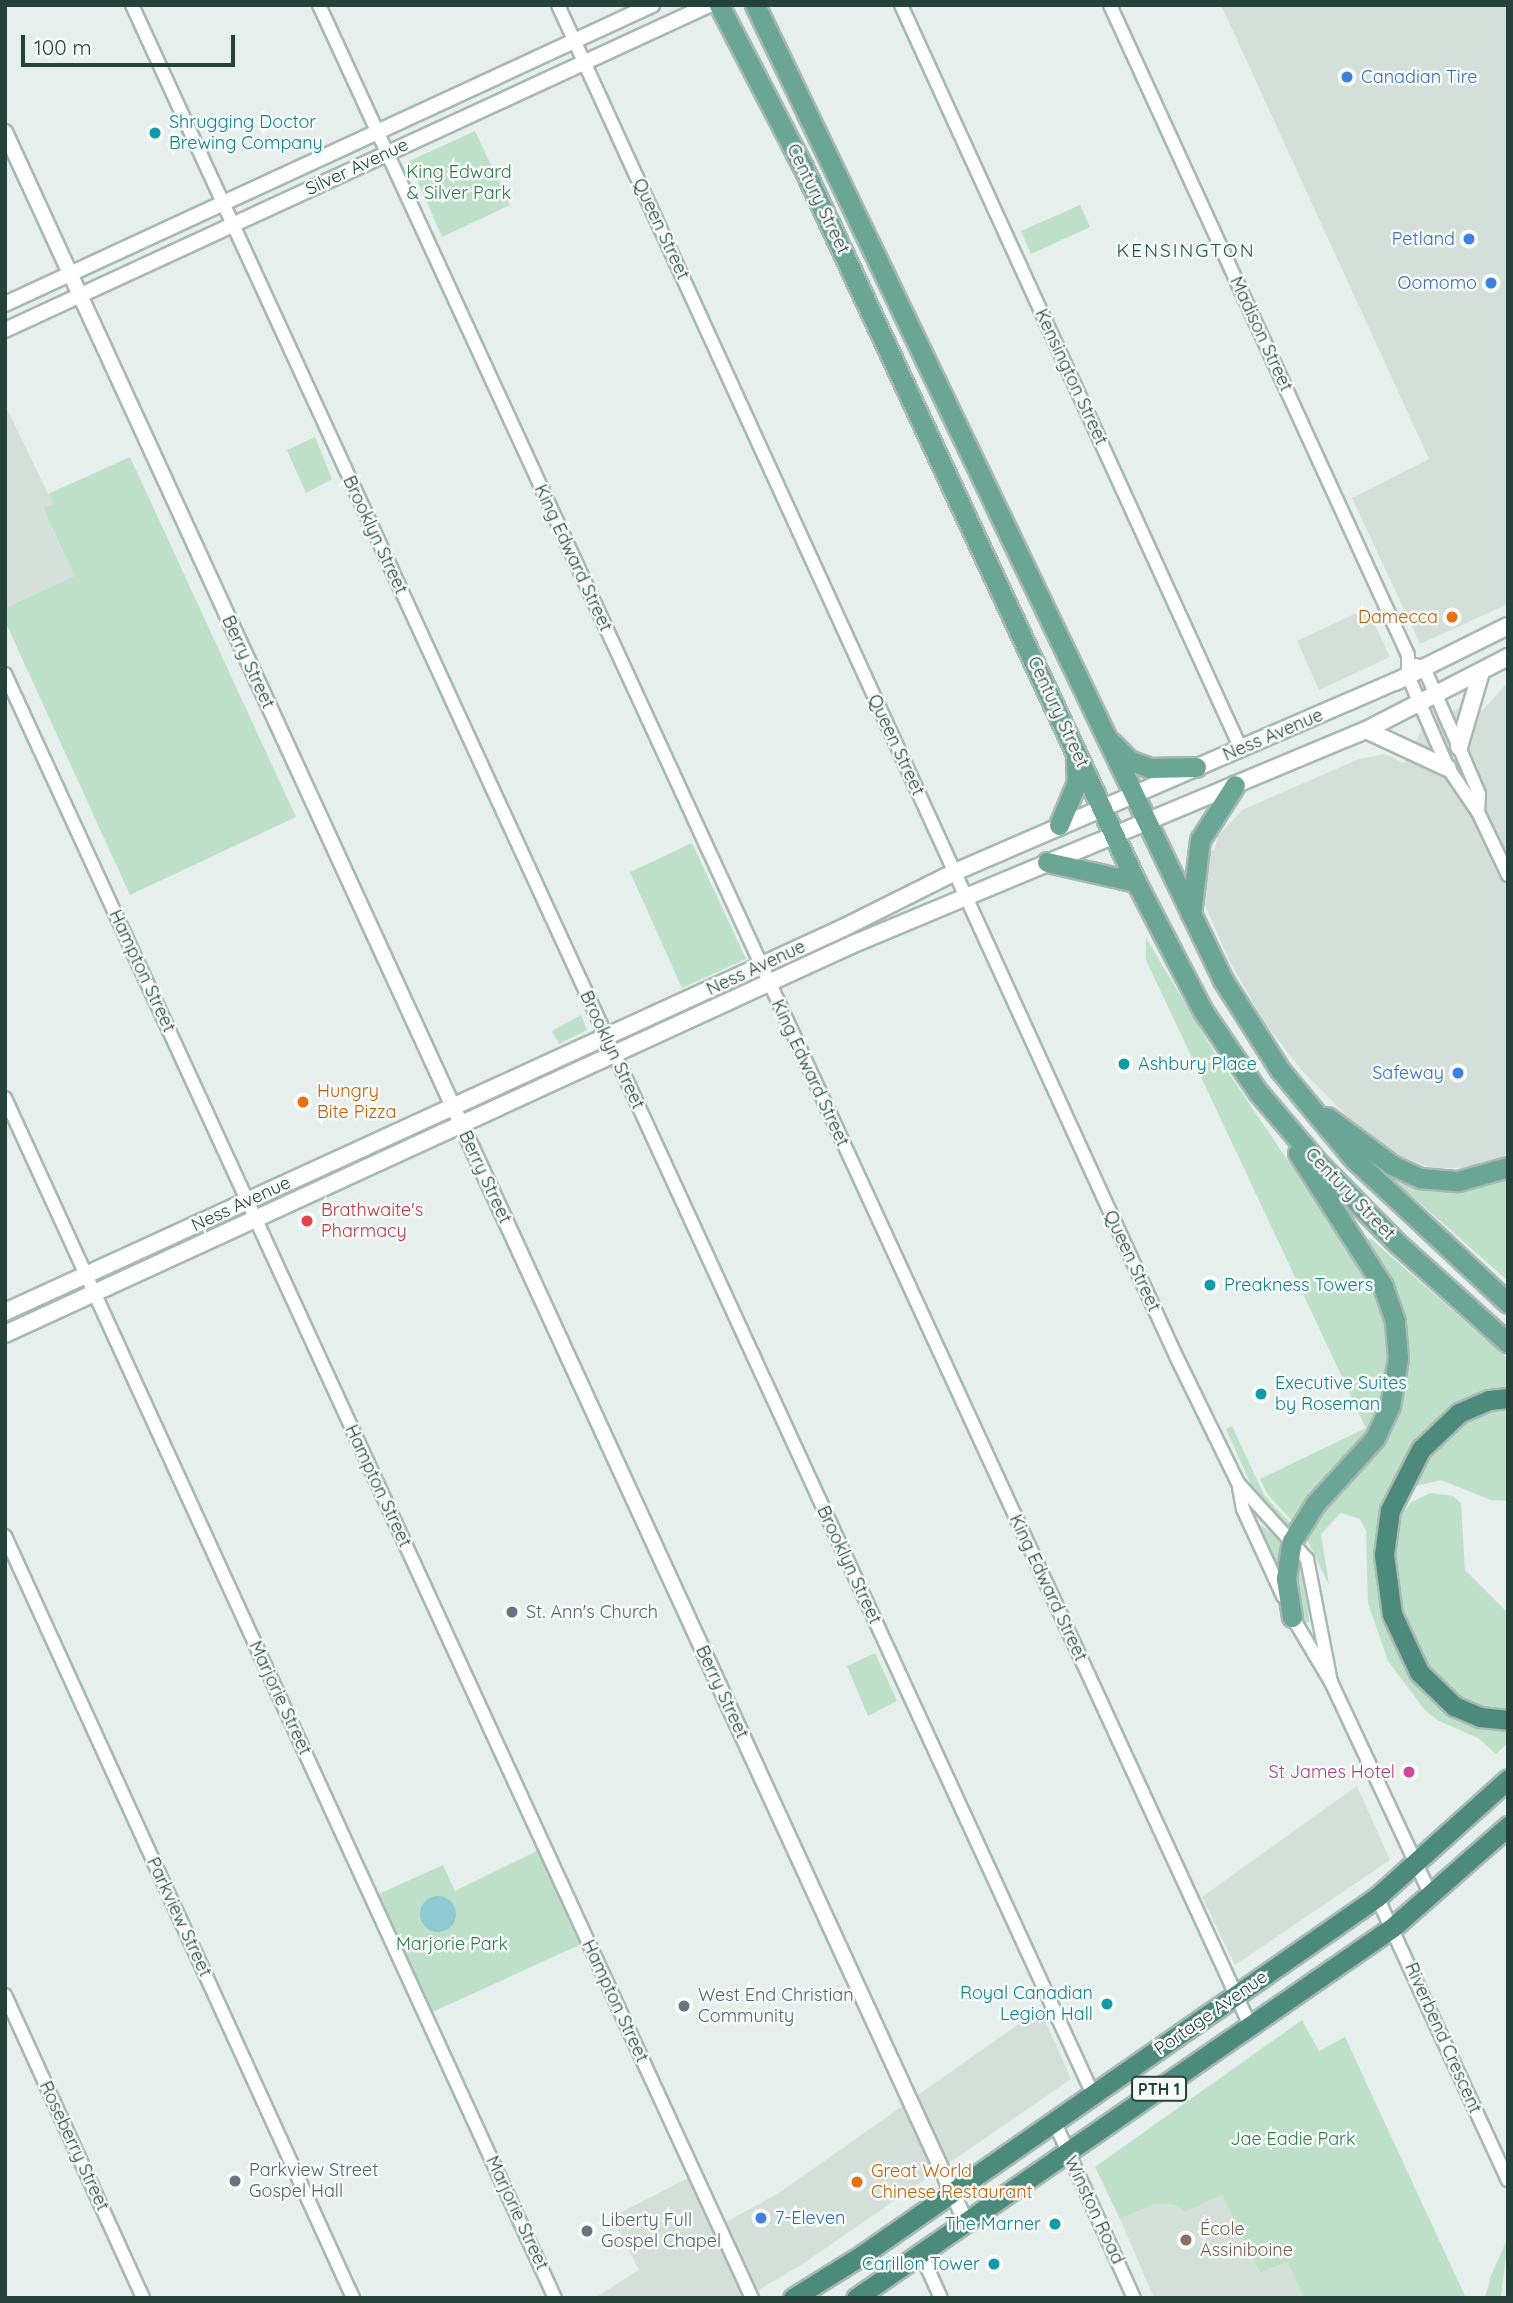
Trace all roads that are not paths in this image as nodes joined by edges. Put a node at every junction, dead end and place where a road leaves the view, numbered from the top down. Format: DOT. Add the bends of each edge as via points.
graph roads {
  1 [pos="132,5"];
  2 [pos="319,5"];
  3 [pos="558,5"];
  4 [pos="652,5"];
  5 [pos="709,5"];
  6 [pos="719,5"];
  7 [pos="755,5"];
  8 [pos="901,5"];
  9 [pos="1110,5"];
  10 [pos="574,41"];
  11 [pos="584,63"];
  12 [pos="5,132"];
  13 [pos="377,132"];
  14 [pos="387,154"];
  15 [pos="223,204"];
  16 [pos="233,225"];
  17 [pos="70,274"];
  18 [pos="80,295"];
  19 [pos="5,304"];
  20 [pos="5,330"];
  21 [pos="1508,626"];
  22 [pos="1508,657"];
  23 [pos="1414,669"];
  24 [pos="1481,672"];
  25 [pos="5,674"];
  26 [pos="1436,695"];
  27 [pos="1420,703"];
  28 [pos="1366,730"];
  29 [pos="1100,731"];
  30 [pos="1459,747"];
  31 [pos="1241,749"];
  32 [pos="1076,751"];
  33 [pos="1196,767"];
  34 [pos="1448,768"];
  35 [pos="1235,785"];
  36 [pos="1130,795"];
  37 [pos="1102,807"];
  38 [pos="1478,812"];
  39 [pos="1143,821"];
  40 [pos="1059,825"];
  41 [pos="1114,834"];
  42 [pos="1047,862"];
  43 [pos="955,872"];
  44 [pos="1508,875"];
  45 [pos="1136,882"];
  46 [pos="966,897"];
  47 [pos="1191,919"];
  48 [pos="761,966"];
  49 [pos="768,982"];
  50 [pos="607,1037"];
  51 [pos="614,1054"];
  52 [pos="1300,1096"];
  53 [pos="5,1098"];
  54 [pos="453,1106"];
  55 [pos="1279,1118"];
  56 [pos="461,1124"];
  57 [pos="1508,1167"];
  58 [pos="248,1202"];
  59 [pos="256,1219"];
  60 [pos="86,1275"];
  61 [pos="94,1293"];
  62 [pos="1508,1303"];
  63 [pos="5,1312"];
  64 [pos="5,1334"];
  65 [pos="1508,1343"];
  66 [pos="1508,1398"];
  67 [pos="1238,1483"];
  68 [pos="5,1536"];
  69 [pos="1292,1541"];
  70 [pos="1292,1617"];
  71 [pos="1331,1682"];
  72 [pos="1508,1720"];
  73 [pos="1508,1779"];
  74 [pos="1508,1826"];
  75 [pos="1417,1866"];
  76 [pos="1377,1896"];
  77 [pos="1432,1898"];
  78 [pos="1393,1927"];
  79 [pos="5,1994"];
  80 [pos="1236,1996"];
  81 [pos="1250,2025"];
  82 [pos="1093,2094"];
  83 [pos="1054,2122"];
  84 [pos="1068,2153"];
  85 [pos="1508,2180"];
  86 [pos="952,2192"];
  87 [pos="966,2222"];
  88 [pos="921,2254"];
  89 [pos="144,2298"];
  90 [pos="353,2298"];
  91 [pos="555,2298"];
  92 [pos="752,2298"];
  93 [pos="793,2298"];
  94 [pos="856,2298"];
  95 [pos="941,2298"];
  96 [pos="1134,2298"];
  1 -- 15 [label="street, Brooklyn Street"];
  2 -- 13 [label="street, King Edward Street"];
  3 -- 10 [label="street, Queen Street"];
  4 -- 10 [label="street, Silver Avenue"];
  5 -- 11 [label="street, Silver Avenue"];
  6 -- 32 [label="main road, Century Street" via="878,323"];
  7 -- 29 [label="main road, Century Street"];
  8 -- 31 [label="street, Kensington Street"];
  9 -- 23 [label="street, Madison Street"];
  10 -- 11 [label="street, Queen Street"];
  10 -- 13 [label="street, Silver Avenue"];
  11 -- 14 [label="street, Silver Avenue"];
  11 -- 43 [label="street, Queen Street"];
  12 -- 17 [label="street, Berry Street"];
  13 -- 14 [label="street, King Edward Street"];
  13 -- 15 [label="street, Silver Avenue"];
  14 -- 16 [label="street, Silver Avenue"];
  14 -- 48 [label="street, King Edward Street"];
  15 -- 16 [label="street, Brooklyn Street"];
  15 -- 17 [label="street, Silver Avenue"];
  16 -- 18 [label="street, Silver Avenue"];
  16 -- 50 [label="street, Brooklyn Street"];
  17 -- 18 [label="street, Berry Street"];
  17 -- 19 [label="street, Silver Avenue"];
  18 -- 20 [label="street, Silver Avenue"];
  18 -- 54 [label="street, Berry Street"];
  21 -- 23 [label="main road, Ness Avenue"];
  22 -- 24 [label="main road, Ness Avenue"];
  23 -- 26 [label="street, Madison Street"];
  23 -- 27 [label="street, Madison Street"];
  23 -- 31 [label="main road, Ness Avenue"];
  24 -- 26 [label="main road, Ness Avenue"];
  24 -- 30 [label="main road"];
  25 -- 58 [label="street, Hampton Street"];
  26 -- 27 [label="main road, Ness Avenue"];
  26 -- 30 [label="street, Madison Street"];
  27 -- 28 [label="main road, Ness Avenue"];
  27 -- 34 [label="street, Madison Street"];
  28 -- 34 [label="main road"];
  28 -- 35 [label="main road, Ness Avenue"];
  29 -- 33 [label="main road" via="1129,760 1150,768"];
  29 -- 36 [label="main road, Century Street"];
  30 -- 38 [label="street, Madison Street" via="1479,794"];
  31 -- 33 [label="main road, Ness Avenue"];
  32 -- 37 [label="main road, Century Street"];
  32 -- 40 [label="main road" via="1077,782"];
  33 -- 36 [label="main road, Ness Avenue"];
  34 -- 38 [label="street, Madison Street"];
  35 -- 39 [label="main road, Ness Avenue"];
  35 -- 47 [label="main road" via="1200,841"];
  36 -- 37 [label="main road, Ness Avenue"];
  36 -- 39 [label="main road, Century Street"];
  37 -- 40 [label="main road, Ness Avenue"];
  37 -- 41 [label="main road, Century Street"];
  38 -- 44 [label="street, Madison Street"];
  39 -- 41 [label="main road, Ness Avenue"];
  39 -- 47 [label="main road, Century Street"];
  40 -- 43 [label="main road, Ness Avenue"];
  41 -- 42 [label="main road, Ness Avenue"];
  41 -- 45 [label="main road, Century Street"];
  42 -- 45 [label="main road"];
  42 -- 46 [label="main road, Ness Avenue"];
  43 -- 46 [label="street, Queen Street"];
  43 -- 48 [label="main road, Ness Avenue"];
  45 -- 55 [label="main road, Century Street" via="1215,1031"];
  46 -- 49 [label="main road, Ness Avenue"];
  46 -- 67 [label="street, Queen Street"];
  47 -- 52 [label="main road, Century Street" via="1258,1039"];
  48 -- 49 [label="street, King Edward Street"];
  48 -- 50 [label="main road, Ness Avenue"];
  49 -- 51 [label="main road, Ness Avenue"];
  49 -- 80 [label="street, King Edward Street"];
  50 -- 51 [label="street, Brooklyn Street"];
  50 -- 54 [label="main road, Ness Avenue"];
  51 -- 56 [label="main road, Ness Avenue"];
  51 -- 82 [label="street, Brooklyn Street"];
  52 -- 57 [label="main road" via="1411,1175 1458,1181"];
  52 -- 62 [label="main road, Century Street" via="1385,1191"];
  53 -- 60 [label="street, Marjorie Street"];
  54 -- 56 [label="street, Berry Street"];
  54 -- 58 [label="main road, Ness Avenue"];
  55 -- 65 [label="main road, Century Street" via="1397,1243"];
  55 -- 69 [label="main road" via="1318,1188 1383,1286 1398,1346 1393,1394 1375,1438 1315,1504"];
  56 -- 59 [label="main road, Ness Avenue"];
  56 -- 86 [label="street, Berry Street"];
  58 -- 59 [label="street, Hampton Street"];
  58 -- 60 [label="main road, Ness Avenue"];
  59 -- 61 [label="main road, Ness Avenue"];
  59 -- 92 [label="street, Hampton Street"];
  60 -- 61 [label="street, Marjorie Street"];
  60 -- 63 [label="main road, Ness Avenue"];
  61 -- 64 [label="main road, Ness Avenue"];
  61 -- 91 [label="street, Marjorie Street"];
  66 -- 72 [label="highway" via="1489,1400 1459,1413 1421,1449 1391,1510 1384,1555 1392,1614 1419,1672 1454,1706 1480,1717"];
  67 -- 69 [label="street, Queen Street"];
  67 -- 70 [label="street, Queen Street" via="1243,1509"];
  68 -- 90 [label="street, Parkview Street"];
  69 -- 70 [label="main road" via="1286,1570"];
  69 -- 71 [label="street, Queen Street" via="1312,1571"];
  70 -- 71 [label="street, Queen Street"];
  71 -- 75 [label="street, Queen Street"];
  73 -- 75 [label="highway, Portage Avenue / PTH 1"];
  74 -- 77 [label="highway, Portage Avenue / PTH 1"];
  75 -- 76 [label="highway, Portage Avenue / PTH 1"];
  75 -- 77 [label="street, Queen Street"];
  76 -- 78 [label="street, Riverbend Crescent"];
  76 -- 80 [label="highway, Portage Avenue / PTH 1"];
  77 -- 78 [label="highway, Portage Avenue / PTH 1"];
  78 -- 81 [label="highway, Portage Avenue / PTH 1"];
  78 -- 85 [label="street, Riverbend Crescent"];
  79 -- 89 [label="street, Roseberry Street"];
  80 -- 81 [label="street, King Edward Street"];
  80 -- 82 [label="highway, Portage Avenue / PTH 1"];
  81 -- 84 [label="highway, Portage Avenue / PTH 1"];
  82 -- 83 [label="highway, Portage Avenue / PTH 1"];
  83 -- 84 [label="street, Winston Road"];
  83 -- 86 [label="highway, Portage Avenue / PTH 1"];
  84 -- 87 [label="highway, Portage Avenue / PTH 1"];
  84 -- 96 [label="street, Winston Road"];
  86 -- 87 [label="street, Berry Street"];
  86 -- 93 [label="highway, Portage Avenue / PTH 1"];
  87 -- 88 [label="highway, Portage Avenue / PTH 1"];
  88 -- 94 [label="highway, Portage Avenue / PTH 1"];
  88 -- 95 [label="street"];
}
